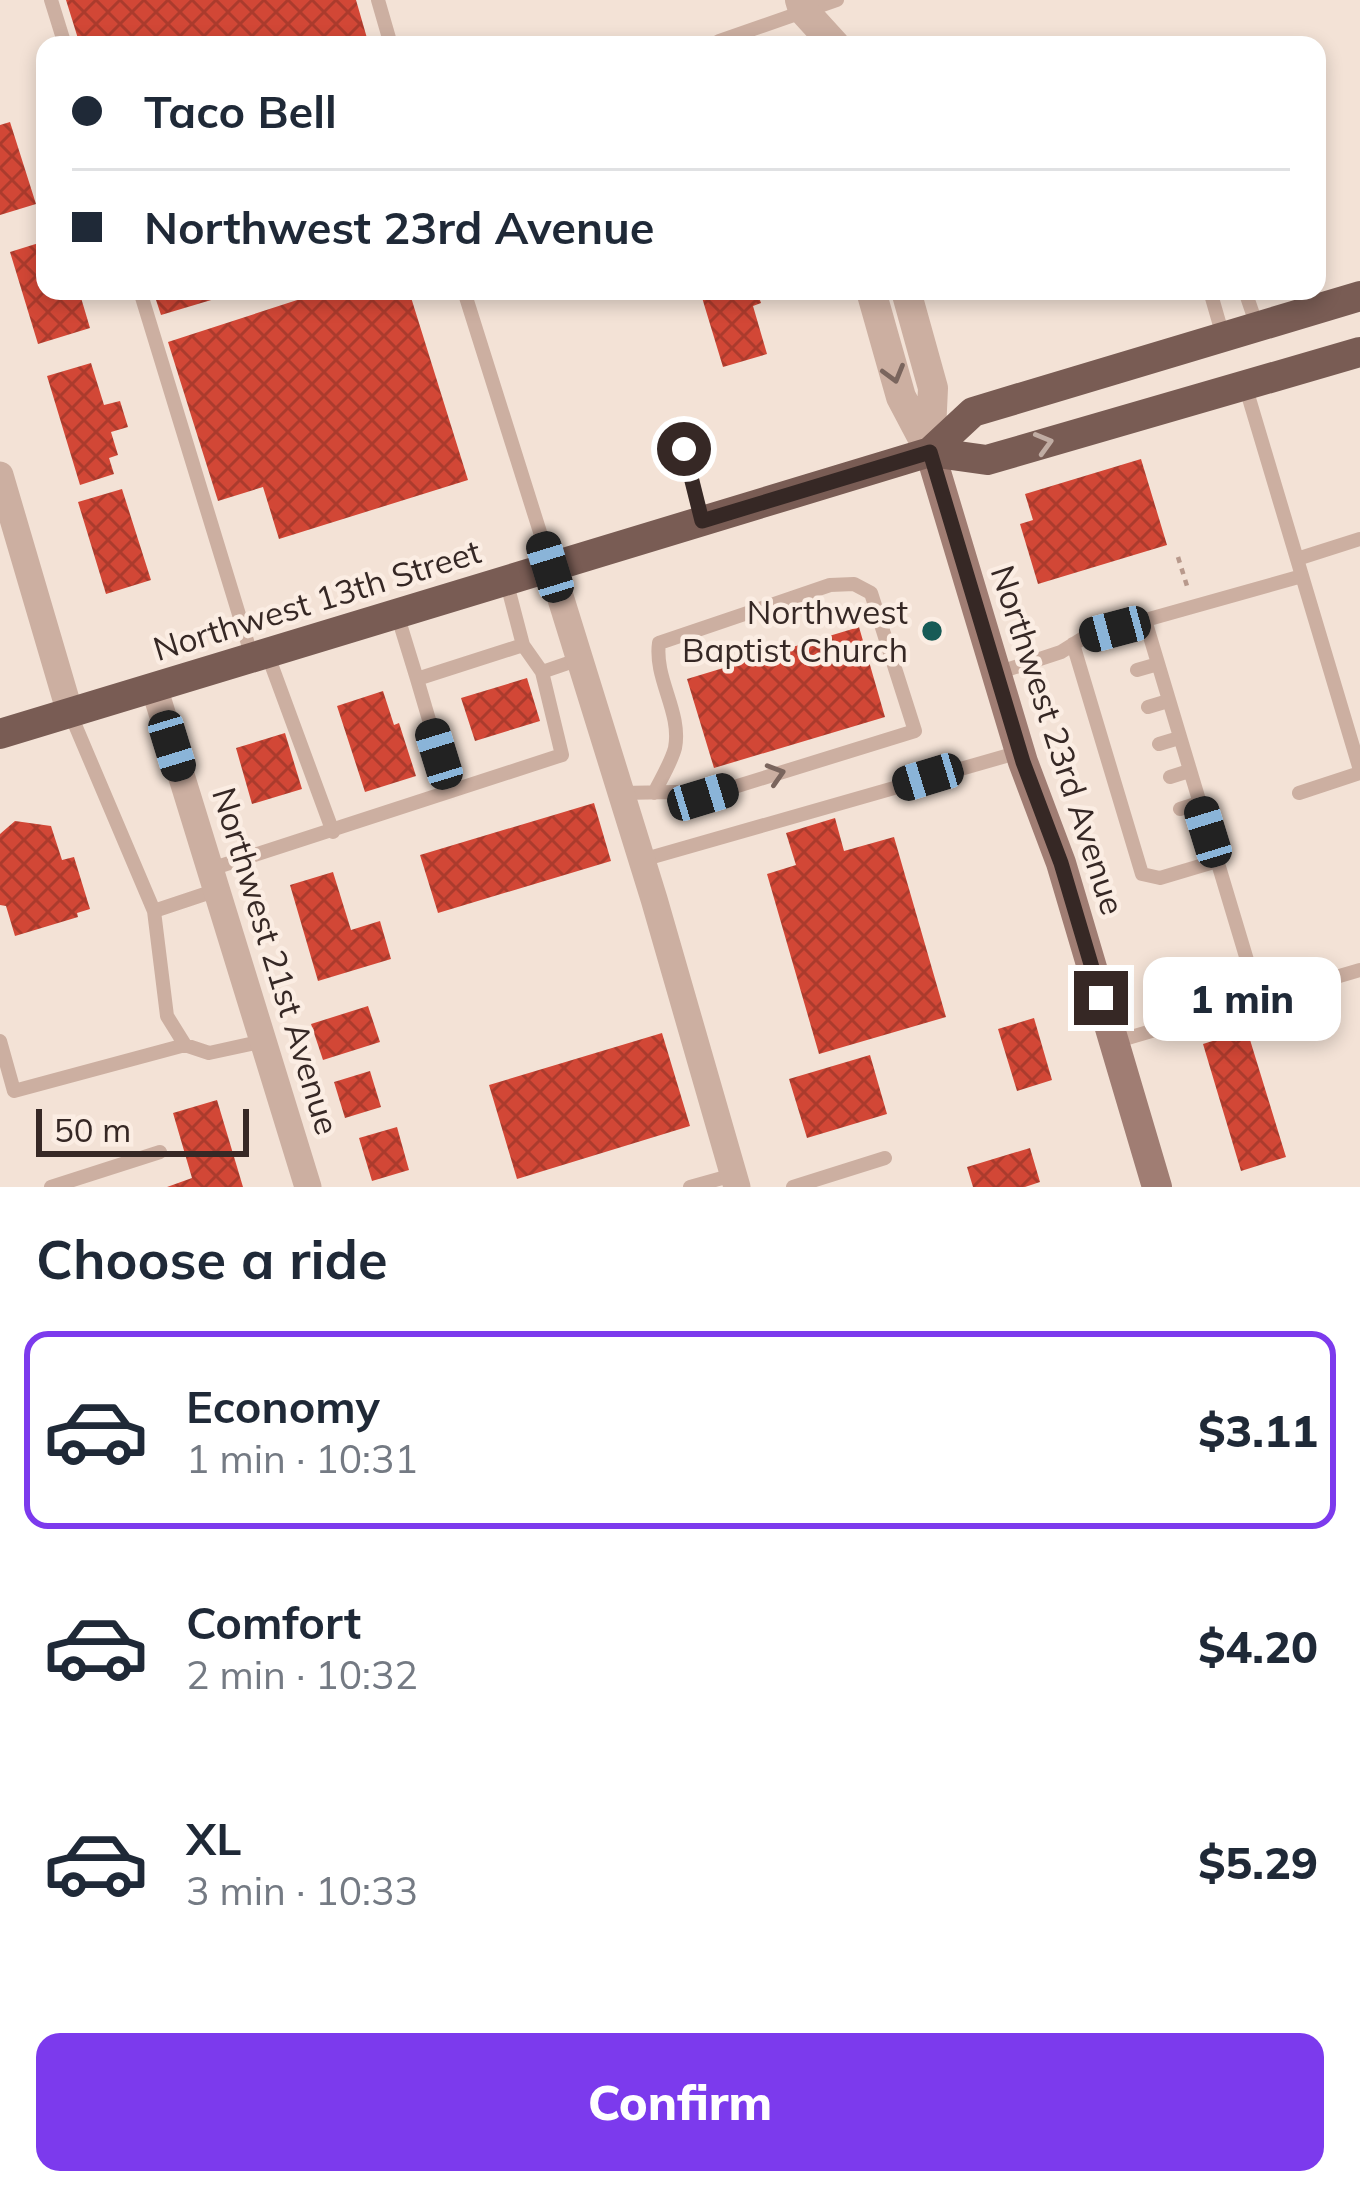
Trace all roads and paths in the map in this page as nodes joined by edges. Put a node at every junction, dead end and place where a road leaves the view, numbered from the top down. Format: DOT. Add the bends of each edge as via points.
graph roads {
  1 [pos="52,0"];
  2 [pos="378,0"];
  3 [pos="837,0"];
  4 [pos="802,5"];
  5 [pos="62,36"];
  6 [pos="388,36"];
  7 [pos="730,36"];
  8 [pos="804,36"];
  9 [pos="828,36"];
  10 [pos="1360,296"];
  11 [pos="143,300"];
  12 [pos="467,300"];
  13 [pos="874,300"];
  14 [pos="909,300"];
  15 [pos="1213,300"];
  16 [pos="1248,300"];
  17 [pos="1257,326"];
  18 [pos="1223,336"];
  19 [pos="1360,352"];
  20 [pos="1245,386"];
  21 [pos="678,424"];
  22 [pos="930,452"];
  23 [pos="0,475"];
  24 [pos="702,521"];
  25 [pos="1360,539"];
  26 [pos="10,543"];
  27 [pos="1178,557"];
  28 [pos="1298,559"];
  29 [pos="550,567"];
  30 [pos="1302,576"];
  31 [pos="506,580"];
  32 [pos="1187,588"];
  33 [pos="397,614"];
  34 [pos="1145,620"];
  35 [pos="1073,644"];
  36 [pos="523,645"];
  37 [pos="259,655"];
  38 [pos="580,659"];
  39 [pos="1158,664"];
  40 [pos="1137,670"];
  41 [pos="542,673"];
  42 [pos="997,674"];
  43 [pos="417,680"];
  44 [pos="154,687"];
  45 [pos="1168,701"];
  46 [pos="1148,706"];
  47 [pos="70,712"];
  48 [pos="0,734"];
  49 [pos="1179,738"];
  50 [pos="1159,744"];
  51 [pos="1020,752"];
  52 [pos="1189,771"];
  53 [pos="1360,772"];
  54 [pos="1170,776"];
  55 [pos="1134,787"];
  56 [pos="450,791"];
  57 [pos="1117,792"];
  58 [pos="621,793"];
  59 [pos="655,793"];
  60 [pos="1299,793"];
  61 [pos="1199,803"];
  62 [pos="1180,809"];
  63 [pos="332,832"];
  64 [pos="642,860"];
  65 [pos="1217,861"];
  66 [pos="214,879"];
  67 [pos="154,911"];
  68 [pos="1360,970"];
  69 [pos="1258,1000"];
  70 [pos="0,1041"];
  71 [pos="264,1041"];
  72 [pos="1114,1042"];
  73 [pos="184,1045"];
  74 [pos="160,1152"];
  75 [pos="885,1158"];
  76 [pos="735,1181"];
  77 [pos="51,1187"];
  78 [pos="308,1187"];
  79 [pos="690,1187"];
  80 [pos="793,1187"];
  81 [pos="1157,1187"];
  1 -- 5 [label="lane"];
  2 -- 6 [label="lane"];
  3 -- 4 [label="lane"];
  4 -- 7 [label="lane"];
  4 -- 8 [label="street"];
  4 -- 9 [label="street"];
  10 -- 17 [label="main road, Northwest 13th Street"];
  11 -- 37 [label="lane"];
  12 -- 29 [label="lane"];
  13 -- 22 [label="street, Northwest 23rd Avenue, one-way" via="901,397"];
  14 -- 22 [label="street, Northwest 23rd Avenue" via="933,388"];
  15 -- 18 [label="lane"];
  16 -- 17 [label="lane"];
  17 -- 18 [label="main road, Northwest 13th Street"];
  18 -- 22 [label="main road, Northwest 13th Street" via="973,412"];
  19 -- 20 [label="main road, Northwest 13th Street"];
  22 -- 20 [label="main road, Northwest 13th Street, one-way" via="987,460"];
  20 -- 28 [label="lane"];
  21 -- 24 [label="lane"];
  22 -- 24 [label="main road, Northwest 13th Street"];
  22 -- 42 [label="main road, Northwest 23rd Avenue"];
  23 -- 26 [label="street"];
  24 -- 29 [label="main road, Northwest 13th Street"];
  25 -- 28 [label="lane"];
  26 -- 47 [label="street"];
  27 -- 32 [label="path"];
  28 -- 30 [label="lane"];
  29 -- 31 [label="main road, Northwest 13th Street"];
  29 -- 38 [label="street"];
  30 -- 34 [label="lane"];
  30 -- 53 [label="lane"];
  31 -- 33 [label="main road, Northwest 13th Street"];
  31 -- 36 [label="lane"];
  33 -- 37 [label="main road, Northwest 13th Street"];
  33 -- 43 [label="lane"];
  34 -- 35 [label="lane"];
  34 -- 39 [label="lane"];
  35 -- 42 [label="lane"];
  35 -- 57 [label="lane" via="1104,720"];
  36 -- 41 [label="lane"];
  36 -- 43 [label="lane"];
  37 -- 44 [label="main road, Northwest 13th Street"];
  37 -- 63 [label="lane"];
  38 -- 41 [label="lane"];
  38 -- 58 [label="street"];
  39 -- 40 [label="lane"];
  39 -- 45 [label="lane"];
  41 -- 56 [label="lane" via="562,755"];
  42 -- 51 [label="main road, Northwest 23rd Avenue"];
  43 -- 56 [label="lane"];
  44 -- 47 [label="main road, Northwest 13th Street"];
  44 -- 66 [label="street, Northwest 21st Avenue"];
  45 -- 46 [label="lane"];
  45 -- 49 [label="lane"];
  47 -- 48 [label="main road, Northwest 13th Street"];
  47 -- 67 [label="lane"];
  49 -- 50 [label="lane"];
  49 -- 52 [label="lane"];
  51 -- 64 [label="lane"];
  51 -- 72 [label="main road, Northwest 23rd Avenue"];
  52 -- 54 [label="lane"];
  52 -- 61 [label="lane"];
  53 -- 60 [label="lane"];
  55 -- 57 [label="lane"];
  56 -- 63 [label="lane"];
  57 -- 65 [label="lane" via="1135,823 1142,874 1160,878"];
  58 -- 59 [label="lane"];
  58 -- 64 [label="street"];
  59 -- 59 [label="lane, one-way" via="703,797 915,731 875,599 864,587 830,585 659,643 676,727"];
  61 -- 62 [label="lane"];
  61 -- 65 [label="lane"];
  63 -- 66 [label="lane"];
  64 -- 76 [label="street"];
  65 -- 69 [label="lane"];
  66 -- 67 [label="lane"];
  66 -- 71 [label="street, Northwest 21st Avenue"];
  67 -- 73 [label="lane" via="167,1016"];
  68 -- 69 [label="lane"];
  69 -- 72 [label="lane"];
  70 -- 73 [label="lane" via="14,1091"];
  71 -- 73 [label="lane" via="209,1053"];
  71 -- 78 [label="street, Northwest 21st Avenue"];
  72 -- 81 [label="main road, Northwest 23rd Avenue"];
  74 -- 77 [label="lane"];
  75 -- 80 [label="lane"];
  76 -- 79 [label="lane"];
}
